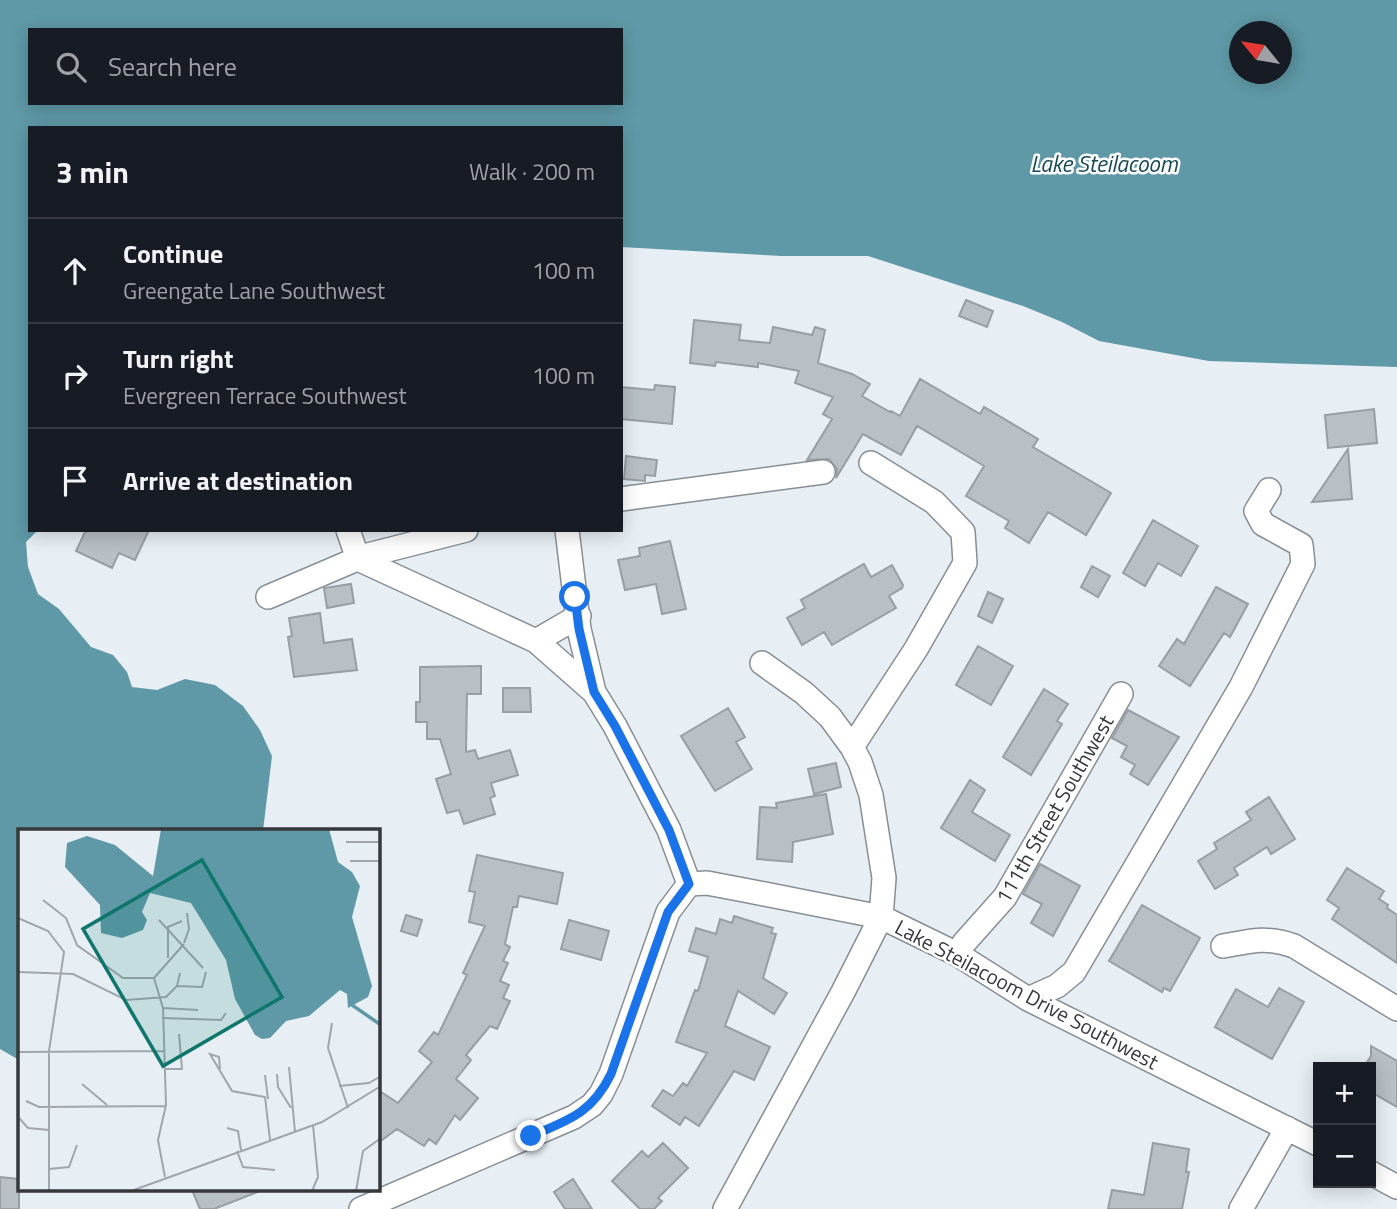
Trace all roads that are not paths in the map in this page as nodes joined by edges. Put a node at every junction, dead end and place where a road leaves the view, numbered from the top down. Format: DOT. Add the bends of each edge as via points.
graph roads {
  1 [pos="872,463"];
  2 [pos="823,472"];
  3 [pos="1269,490"];
  4 [pos="623,499"];
  5 [pos="349,532"];
  6 [pos="459,532"];
  7 [pos="567,532"];
  8 [pos="358,559"];
  9 [pos="268,597"];
  10 [pos="579,616"];
  11 [pos="536,642"];
  12 [pos="762,663"];
  13 [pos="594,692"];
  14 [pos="1121,694"];
  15 [pos="852,747"];
  16 [pos="689,884"];
  17 [pos="881,917"];
  18 [pos="1223,946"];
  19 [pos="957,954"];
  20 [pos="1028,999"];
  21 [pos="1397,1009"];
  22 [pos="1287,1128"];
  23 [pos="1313,1141"];
  24 [pos="1376,1176"];
  25 [pos="1397,1187"];
  26 [pos="361,1209"];
  27 [pos="725,1209"];
  28 [pos="1241,1209"];
  1 -- 15 [label="street" via="934,502 963,532 965,563"];
  2 -- 4 [label="street"];
  3 -- 20 [label="street" via="1256,511 1263,524 1301,545 1303,564 1241,687 1073,972 1057,986"];
  5 -- 8 [label="street"];
  6 -- 8 [label="street"];
  7 -- 10 [label="street"];
  8 -- 9 [label="street"];
  8 -- 11 [label="street"];
  10 -- 11 [label="street"];
  10 -- 13 [label="street"];
  11 -- 13 [label="street"];
  12 -- 15 [label="street" via="830,717"];
  13 -- 16 [label="street" via="669,830"];
  14 -- 19 [label="street, 111th Street Southwest" via="1005,897"];
  15 -- 17 [label="street" via="871,794 884,878"];
  16 -- 17 [label="street" via="728,887"];
  16 -- 26 [label="street" via="668,912 611,1074 592,1105 553,1127"];
  17 -- 19 [label="street, Lake Steilacoom Drive Southwest"];
  17 -- 27 [label="street, Lake Steilacoom Drive Southwest"];
  18 -- 21 [label="street" via="1263,938 1294,946"];
  19 -- 20 [label="street, Lake Steilacoom Drive Southwest"];
  20 -- 22 [label="street, Lake Steilacoom Drive Southwest"];
  22 -- 23 [label="street, Lake Steilacoom Drive Southwest"];
  22 -- 28 [label="street"];
  24 -- 25 [label="street"];
}
